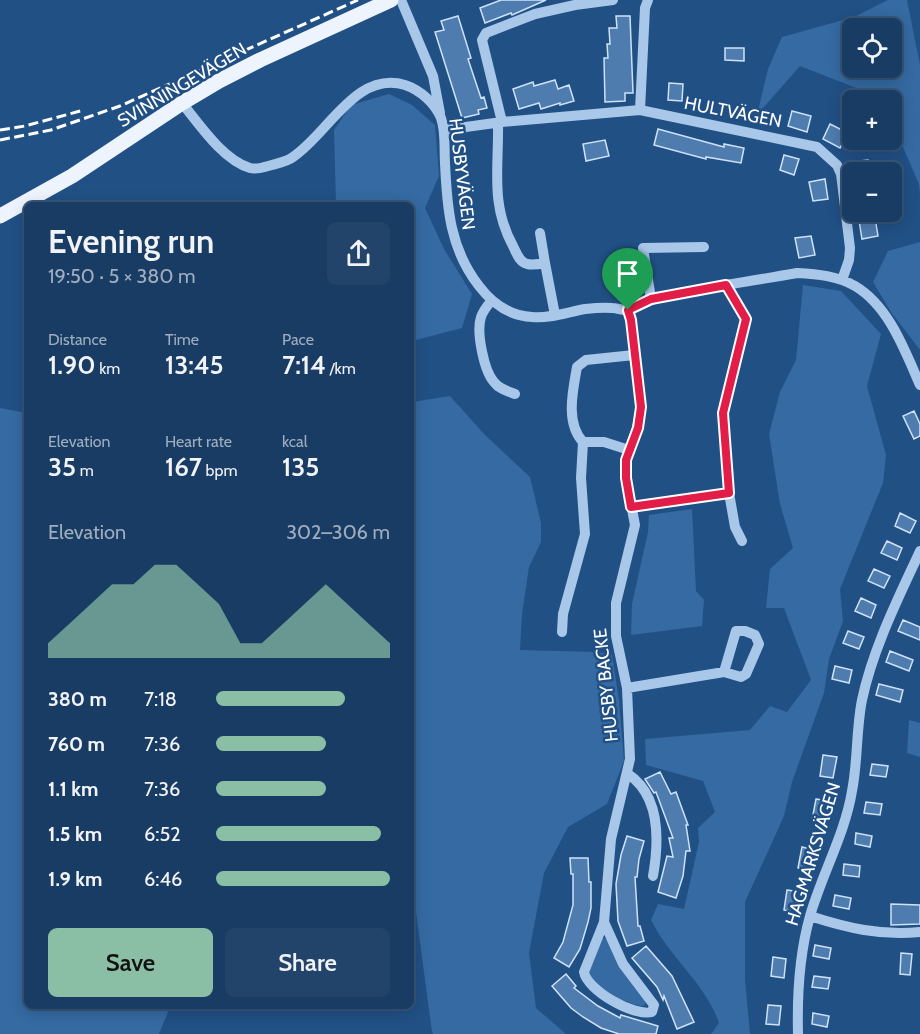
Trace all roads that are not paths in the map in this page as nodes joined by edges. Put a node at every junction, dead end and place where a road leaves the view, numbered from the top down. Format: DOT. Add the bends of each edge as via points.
graph roads {
  1 [pos="391,0"];
  2 [pos="401,0"];
  3 [pos="613,0"];
  4 [pos="648,0"];
  5 [pos="182,103"];
  6 [pos="640,110"];
  7 [pos="440,116"];
  8 [pos="500,122"];
  9 [pos="444,130"];
  10 [pos="25,202"];
  11 [pos="24,203"];
  12 [pos="0,216"];
  13 [pos="540,233"];
  14 [pos="704,247"];
  15 [pos="545,263"];
  16 [pos="842,280"];
  17 [pos="726,285"];
  18 [pos="651,299"];
  19 [pos="491,301"];
  20 [pos="628,310"];
  21 [pos="555,315"];
  22 [pos="634,355"];
  23 [pos="920,385"];
  24 [pos="515,394"];
  25 [pos="583,442"];
  26 [pos="628,450"];
  27 [pos="729,493"];
  28 [pos="631,507"];
  29 [pos="742,541"];
  30 [pos="920,551"];
  31 [pos="562,632"];
  32 [pos="724,672"];
  33 [pos="627,688"];
  34 [pos="628,774"];
  35 [pos="653,876"];
  36 [pos="810,916"];
  37 [pos="604,922"];
  38 [pos="920,932"];
  39 [pos="798,1034"];
  1 -- 5 [label="main road, SVINNINGEVÄGEN" via="260,60"];
  2 -- 7 [label="street" via="433,76"];
  3 -- 8 [label="street" via="536,14 486,33 482,40"];
  4 -- 6 [label="street"];
  5 -- 7 [label="street, HUSBYVÄGEN" via="231,158 251,168 292,159 351,100 376,84 392,83 420,93"];
  5 -- 10 [label="main road, SVINNINGEVÄGEN" via="72,176"];
  6 -- 8 [label="street, HULTVÄGEN"];
  6 -- 16 [label="street, HULTVÄGEN" via="810,144 823,151 842,174 850,248"];
  7 -- 9 [label="street, HUSBYVÄGEN"];
  8 -- 9 [label="street, HULTVÄGEN"];
  8 -- 15 [label="street" via="496,199 499,216 521,260 529,265"];
  9 -- 19 [label="street, HUSBYVÄGEN" via="451,232 458,253"];
  11 -- 12 [label="main road, SVINNINGEVÄGEN"];
  13 -- 15 [label="street"];
  14 -- 18 [label="street" via="643,249"];
  15 -- 21 [label="street"];
  16 -- 17 [label="street, HUSBYVÄGEN" via="797,273"];
  16 -- 23 [label="street, HUSBYVÄGEN" via="857,287 894,327"];
  17 -- 18 [label="street, HUSBYVÄGEN"];
  17 -- 27 [label="street" via="746,319 723,413"];
  18 -- 20 [label="street, HUSBYVÄGEN"];
  19 -- 21 [label="street, HUSBYVÄGEN" via="519,315"];
  19 -- 24 [label="street" via="483,311 479,327 484,358 494,383"];
  20 -- 21 [label="street, HUSBYVÄGEN" via="587,309"];
  20 -- 22 [label="street, HUSBY BACKE"];
  22 -- 25 [label="street" via="586,360 577,367 572,399 577,436"];
  22 -- 26 [label="street, HUSBY BACKE" via="641,407 638,428"];
  25 -- 26 [label="street" via="604,442"];
  25 -- 31 [label="street" via="585,534 563,614"];
  26 -- 28 [label="street, HUSBY BACKE" via="626,478"];
  27 -- 28 [label="street"];
  27 -- 29 [label="street" via="735,527"];
  28 -- 33 [label="street, HUSBY BACKE" via="634,525 616,603 616,636"];
  30 -- 36 [label="street, HAGMARKSVÄGEN" via="871,667 857,731 852,790"];
  32 -- 33 [label="street"];
  33 -- 34 [label="street, HUSBY BACKE"];
  34 -- 35 [label="street" via="640,784 653,812 657,830"];
  34 -- 37 [label="street, HUSBY BACKE" via="611,839"];
  36 -- 38 [label="street" via="862,931"];
  36 -- 39 [label="street, HAGMARKSVÄGEN" via="798,986"];
  37 -- 37 [label="street, HUSBY BACKE" via="584,972 585,979 605,996 639,1011 652,1011 654,1005 624,964"];
}
